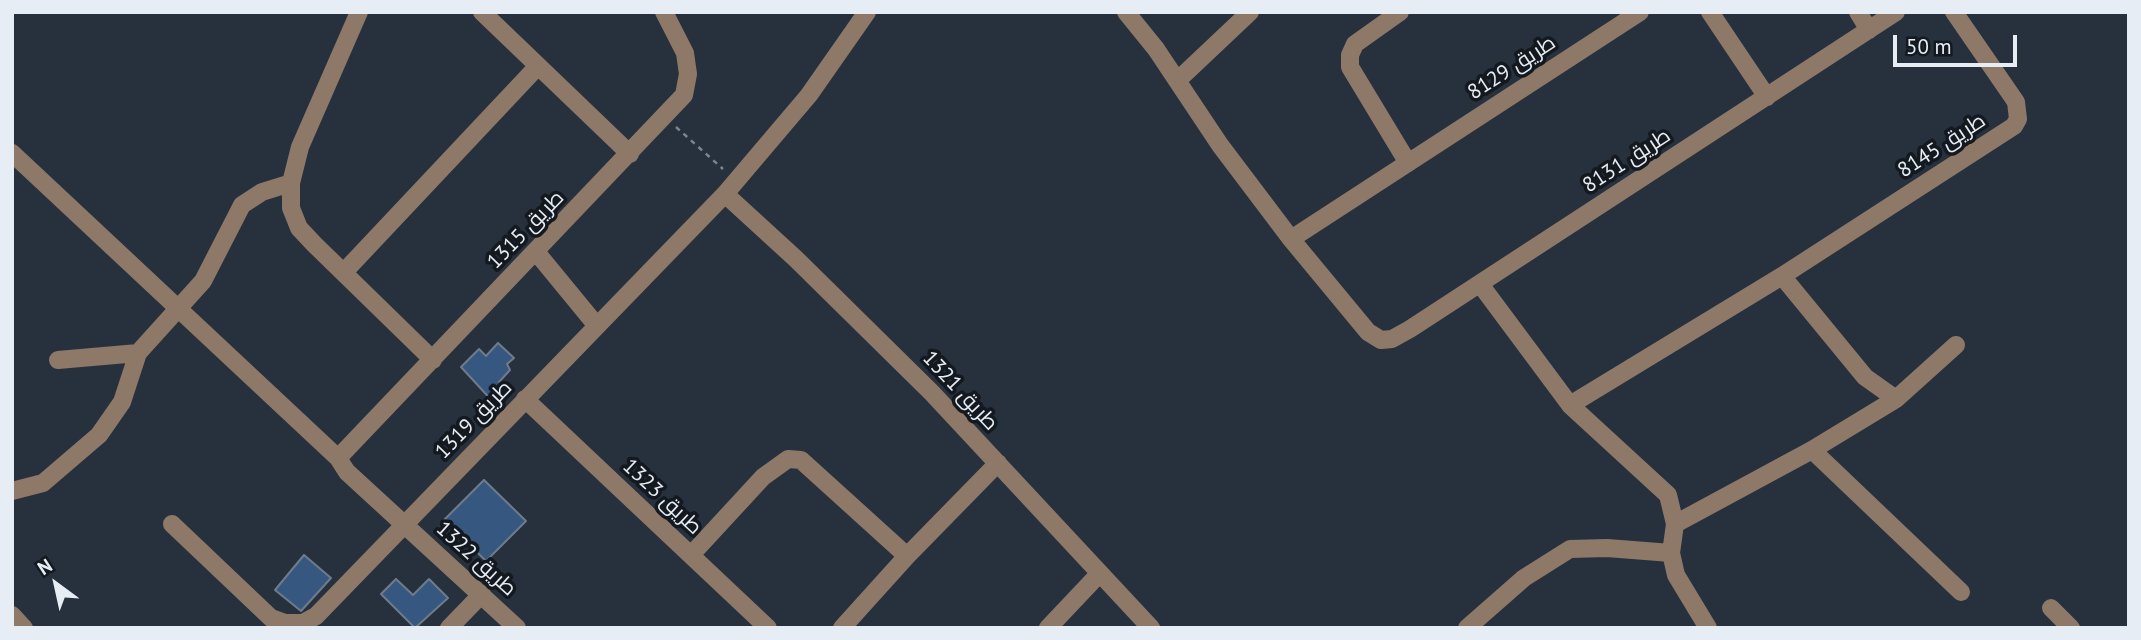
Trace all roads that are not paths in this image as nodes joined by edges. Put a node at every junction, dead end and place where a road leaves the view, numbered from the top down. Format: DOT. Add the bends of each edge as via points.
graph roads {
  1 [pos="359,12"];
  2 [pos="482,12"];
  3 [pos="664,12"];
  4 [pos="867,12"];
  5 [pos="1126,12"];
  6 [pos="1250,12"];
  7 [pos="1400,12"];
  8 [pos="1640,12"];
  9 [pos="1710,12"];
  10 [pos="1858,12"];
  11 [pos="1896,12"];
  12 [pos="1954,12"];
  13 [pos="1869,30"];
  14 [pos="538,66"];
  15 [pos="1178,80"];
  16 [pos="1767,97"];
  17 [pos="12,153"];
  18 [pos="630,154"];
  19 [pos="1408,163"];
  20 [pos="291,183"];
  21 [pos="731,188"];
  22 [pos="1291,239"];
  23 [pos="537,253"];
  24 [pos="344,272"];
  25 [pos="1782,276"];
  26 [pos="1480,284"];
  27 [pos="178,311"];
  28 [pos="597,326"];
  29 [pos="1956,345"];
  30 [pos="138,353"];
  31 [pos="58,360"];
  32 [pos="433,360"];
  33 [pos="525,399"];
  34 [pos="1896,399"];
  35 [pos="1570,405"];
  36 [pos="1812,450"];
  37 [pos="338,458"];
  38 [pos="998,463"];
  39 [pos="12,491"];
  40 [pos="172,524"];
  41 [pos="1675,524"];
  42 [pos="403,525"];
  43 [pos="1671,553"];
  44 [pos="691,555"];
  45 [pos="907,556"];
  46 [pos="1100,573"];
  47 [pos="1961,592"];
  48 [pos="482,594"];
  49 [pos="2051,608"];
  50 [pos="12,615"];
  51 [pos="300,625"];
  52 [pos="24,628"];
  53 [pos="449,628"];
  54 [pos="517,628"];
  55 [pos="768,628"];
  56 [pos="842,628"];
  57 [pos="1048,628"];
  58 [pos="1151,628"];
  59 [pos="1466,628"];
  60 [pos="1708,628"];
  61 [pos="2071,628"];
  1 -- 20 [label="street" via="304,135"];
  2 -- 14 [label="street"];
  3 -- 18 [label="street, طريق 1315" via="677,34 688,74 684,95"];
  4 -- 21 [label="street, طريق 1319" via="788,120"];
  5 -- 15 [label="street"];
  6 -- 15 [label="street"];
  7 -- 19 [label="street" via="1355,44 1350,68"];
  8 -- 19 [label="street, طريق 8129"];
  9 -- 16 [label="street"];
  10 -- 13 [label="street"];
  11 -- 13 [label="street, طريق 8131"];
  12 -- 25 [label="street, طريق 8145" via="2016,102 2014,126"];
  13 -- 16 [label="street, طريق 8131"];
  14 -- 18 [label="street"];
  14 -- 24 [label="street"];
  15 -- 22 [label="street"];
  16 -- 26 [label="street, طريق 8131"];
  17 -- 27 [label="street, طريق 1322"];
  18 -- 23 [label="street, طريق 1315"];
  19 -- 22 [label="street, طريق 8129"];
  20 -- 24 [label="street" via="290,208 299,228"];
  20 -- 27 [label="street" via="262,192 242,205 208,273"];
  21 -- 28 [label="street, طريق 1319"];
  21 -- 38 [label="street, طريق 1321"];
  22 -- 26 [label="street, طريق 8131" via="1368,332 1381,340 1410,329"];
  23 -- 28 [label="street"];
  23 -- 32 [label="street, طريق 1315"];
  24 -- 32 [label="street"];
  25 -- 34 [label="street" via="1865,377"];
  25 -- 35 [label="street, طريق 8145"];
  26 -- 35 [label="street"];
  27 -- 30 [label="street"];
  27 -- 37 [label="street, طريق 1322"];
  28 -- 33 [label="street, طريق 1319"];
  29 -- 34 [label="street"];
  30 -- 31 [label="street"];
  30 -- 39 [label="street" via="122,402 99,435 43,483"];
  32 -- 37 [label="street, طريق 1315"];
  33 -- 42 [label="street, طريق 1319"];
  33 -- 44 [label="street, طريق 1323"];
  34 -- 36 [label="street"];
  35 -- 41 [label="street" via="1661,487 1672,505"];
  36 -- 41 [label="street"];
  36 -- 47 [label="street"];
  37 -- 42 [label="street, طريق 1322" via="340,466"];
  38 -- 45 [label="street, طريق 1321"];
  38 -- 46 [label="street"];
  40 -- 51 [label="street, طريق 1319" via="271,618"];
  41 -- 43 [label="street"];
  42 -- 48 [label="street, طريق 1322"];
  42 -- 51 [label="street, طريق 1319" via="327,605"];
  43 -- 59 [label="street" via="1570,550 1524,578"];
  43 -- 60 [label="street" via="1676,575"];
  44 -- 45 [label="street" via="763,477 788,459 801,460"];
  44 -- 55 [label="street, طريق 1323"];
  45 -- 56 [label="street, طريق 1321"];
  46 -- 57 [label="street"];
  46 -- 58 [label="street"];
  48 -- 53 [label="street"];
  48 -- 54 [label="street, طريق 1322"];
  49 -- 61 [label="street"];
  50 -- 52 [label="street"];
}
